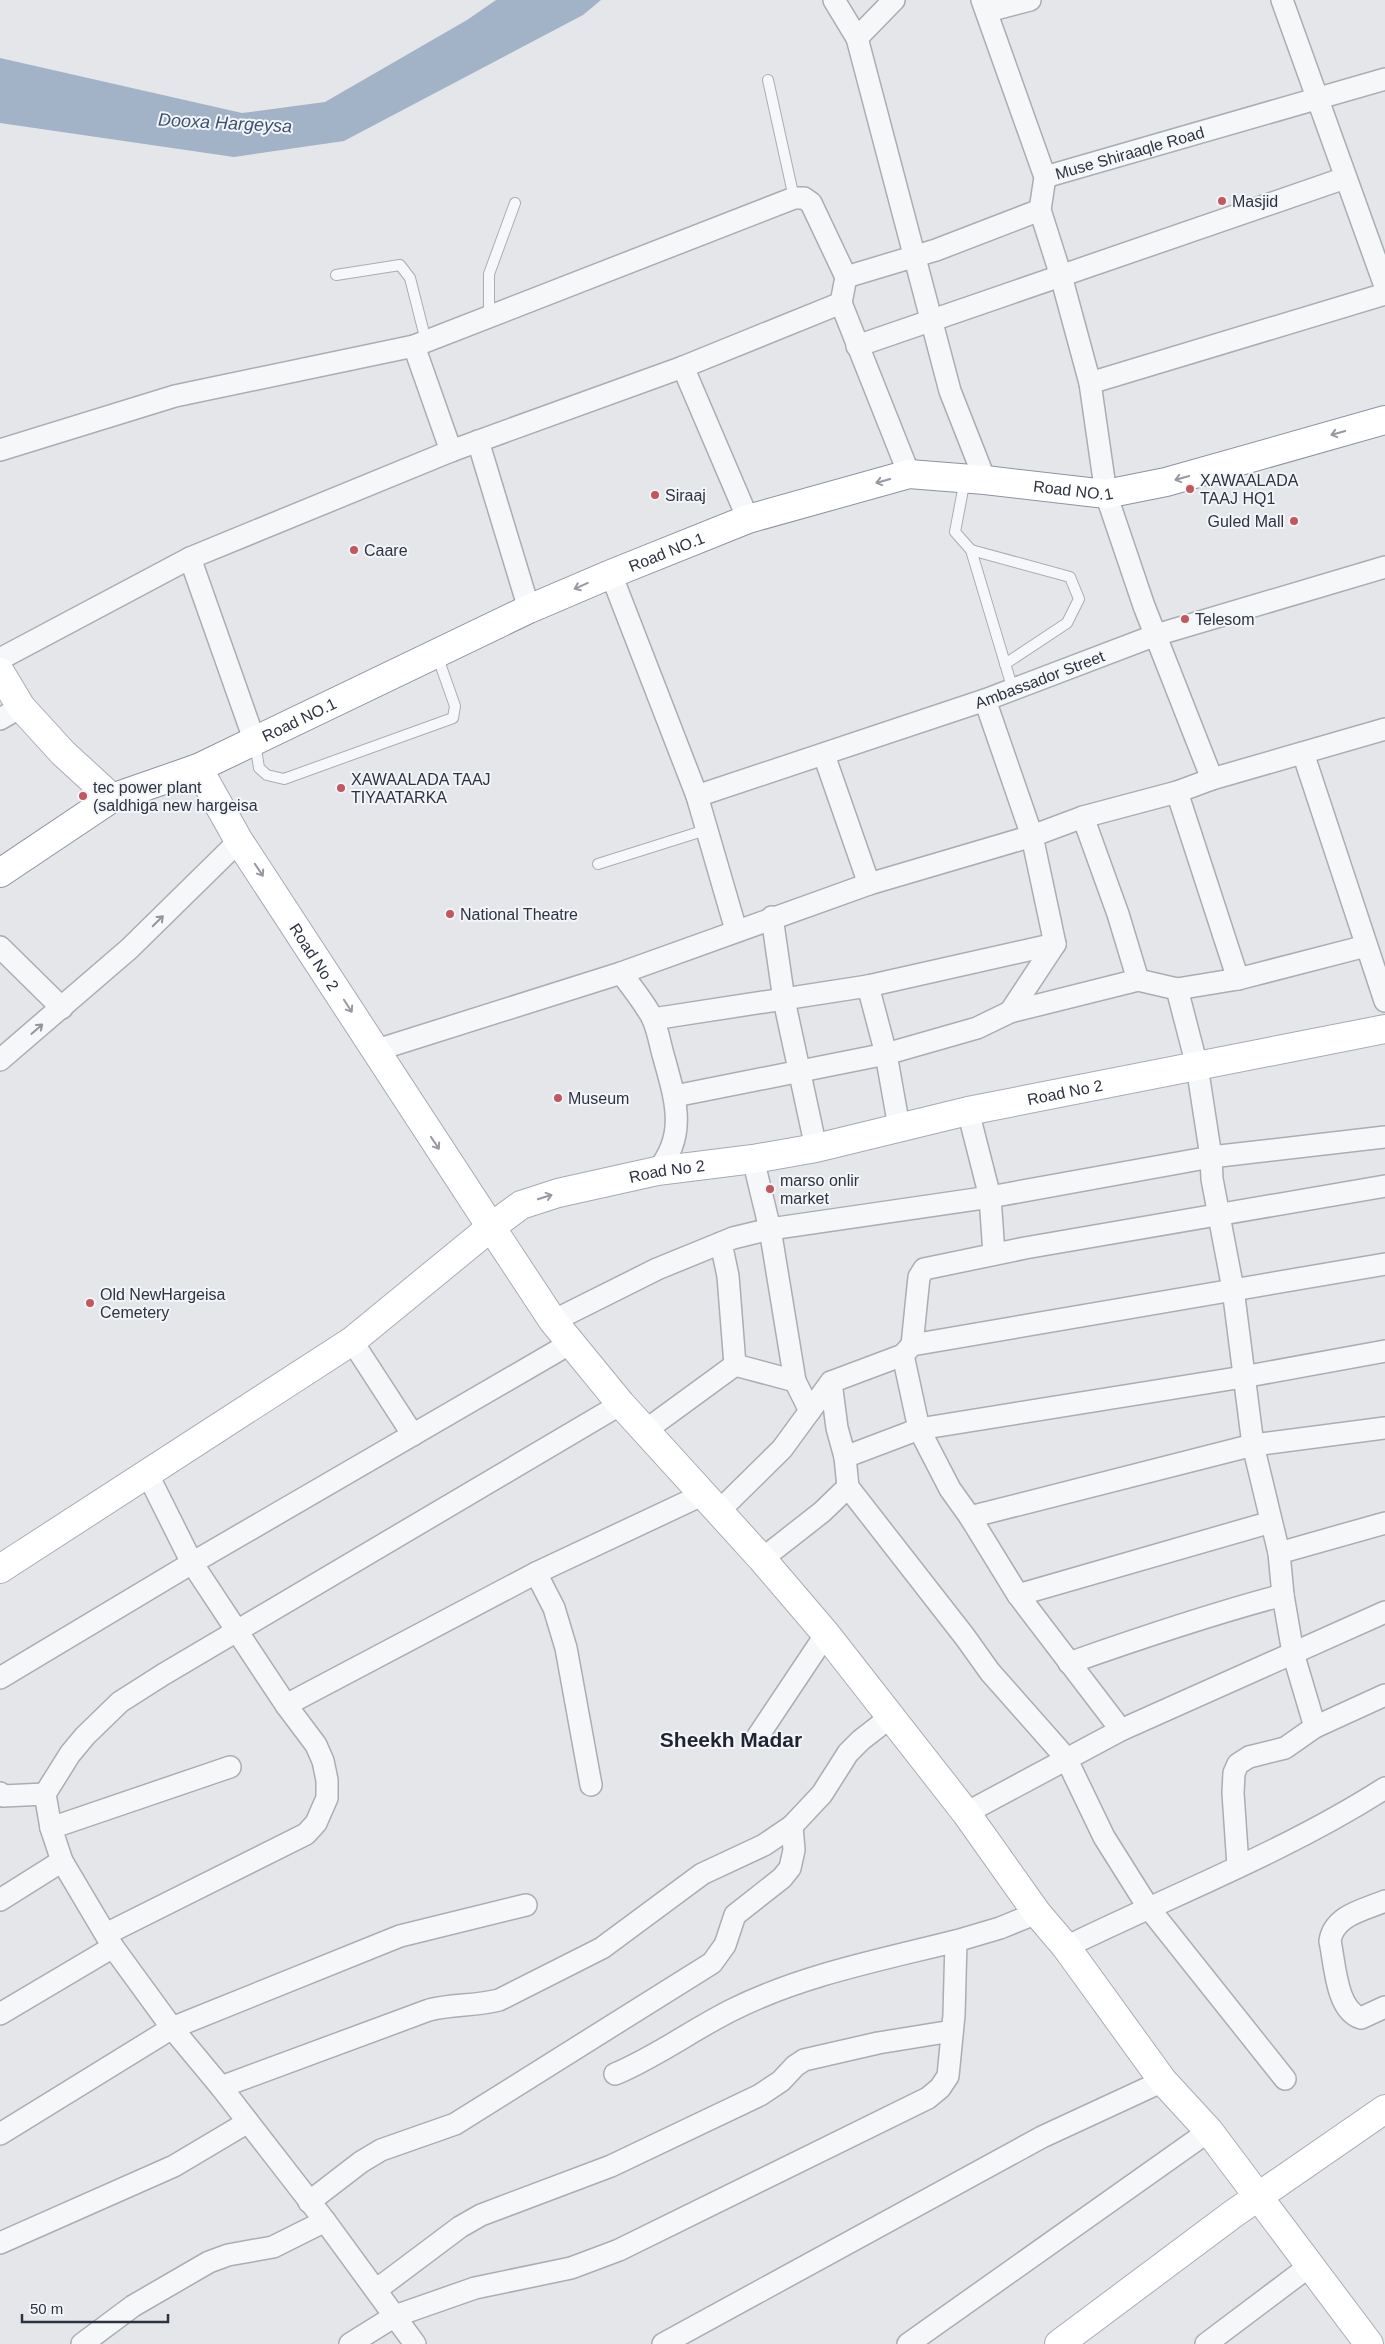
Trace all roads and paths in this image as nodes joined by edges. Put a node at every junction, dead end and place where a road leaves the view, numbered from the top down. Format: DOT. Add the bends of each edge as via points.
graph roads {
  1 [pos="834,0"];
  2 [pos="894,0"];
  3 [pos="1030,0"];
  4 [pos="1282,0"];
  5 [pos="985,5"];
  6 [pos="857,38"];
  7 [pos="1385,79"];
  8 [pos="768,80"];
  9 [pos="1319,99"];
  10 [pos="1045,177"];
  11 [pos="1345,178"];
  12 [pos="794,198"];
  13 [pos="515,203"];
  14 [pos="1040,210"];
  15 [pos="914,255"];
  16 [pos="336,275"];
  17 [pos="1061,276"];
  18 [pos="846,278"];
  19 [pos="1385,286"];
  20 [pos="1385,294"];
  21 [pos="841,302"];
  22 [pos="489,317"];
  23 [pos="931,322"];
  24 [pos="420,344"];
  25 [pos="856,346"];
  26 [pos="683,367"];
  27 [pos="1090,383"];
  28 [pos="1385,420"];
  29 [pos="478,441"];
  30 [pos="0,450"];
  31 [pos="451,451"];
  32 [pos="909,474"];
  33 [pos="975,479"];
  34 [pos="1106,494"];
  35 [pos="748,520"];
  36 [pos="972,550"];
  37 [pos="190,558"];
  38 [pos="1385,567"];
  39 [pos="611,574"];
  40 [pos="529,610"];
  41 [pos="1156,635"];
  42 [pos="437,654"];
  43 [pos="0,659"];
  44 [pos="1005,664"];
  45 [pos="0,672"];
  46 [pos="1013,690"];
  47 [pos="985,700"];
  48 [pos="10,713"];
  49 [pos="1385,729"];
  50 [pos="255,742"];
  51 [pos="1303,753"];
  52 [pos="824,755"];
  53 [pos="198,768"];
  54 [pos="1212,779"];
  55 [pos="1176,792"];
  56 [pos="697,796"];
  57 [pos="112,798"];
  58 [pos="1083,817"];
  59 [pos="708,829"];
  60 [pos="1032,836"];
  61 [pos="239,841"];
  62 [pos="598,864"];
  63 [pos="1,870"];
  64 [pos="869,884"];
  65 [pos="772,917"];
  66 [pos="736,930"];
  67 [pos="1055,944"];
  68 [pos="1366,946"];
  69 [pos="0,947"];
  70 [pos="621,972"];
  71 [pos="1238,979"];
  72 [pos="1138,980"];
  73 [pos="868,986"];
  74 [pos="1177,989"];
  75 [pos="784,1000"];
  76 [pos="1385,1001"];
  77 [pos="62,1008"];
  78 [pos="1010,1012"];
  79 [pos="653,1019"];
  80 [pos="1385,1029"];
  81 [pos="377,1050"];
  82 [pos="886,1054"];
  83 [pos="0,1060"];
  84 [pos="1198,1066"];
  85 [pos="799,1072"];
  86 [pos="675,1096"];
  87 [pos="968,1111"];
  88 [pos="899,1127"];
  89 [pos="1385,1137"];
  90 [pos="816,1148"];
  91 [pos="1211,1157"];
  92 [pos="753,1159"];
  93 [pos="657,1171"];
  94 [pos="1385,1186"];
  95 [pos="990,1197"];
  96 [pos="1218,1216"];
  97 [pos="491,1226"];
  98 [pos="770,1229"];
  99 [pos="722,1243"];
  100 [pos="994,1254"];
  101 [pos="1385,1264"];
  102 [pos="1232,1289"];
  103 [pos="553,1321"];
  104 [pos="352,1341"];
  105 [pos="570,1343"];
  106 [pos="908,1350"];
  107 [pos="1385,1351"];
  108 [pos="735,1365"];
  109 [pos="1243,1377"];
  110 [pos="795,1381"];
  111 [pos="831,1382"];
  112 [pos="621,1404"];
  113 [pos="810,1411"];
  114 [pos="1385,1428"];
  115 [pos="919,1429"];
  116 [pos="646,1430"];
  117 [pos="413,1435"];
  118 [pos="1253,1445"];
  119 [pos="845,1457"];
  120 [pos="148,1474"];
  121 [pos="848,1487"];
  122 [pos="710,1503"];
  123 [pos="970,1517"];
  124 [pos="1271,1522"];
  125 [pos="1385,1523"];
  126 [pos="1280,1553"];
  127 [pos="762,1559"];
  128 [pos="192,1563"];
  129 [pos="0,1569"];
  130 [pos="536,1573"];
  131 [pos="1283,1595"];
  132 [pos="1018,1596"];
  133 [pos="1385,1612"];
  134 [pos="238,1632"];
  135 [pos="826,1634"];
  136 [pos="1293,1653"];
  137 [pos="1069,1664"];
  138 [pos="0,1678"];
  139 [pos="1385,1695"];
  140 [pos="286,1705"];
  141 [pos="892,1716"];
  142 [pos="1315,1726"];
  143 [pos="1121,1730"];
  144 [pos="758,1736"];
  145 [pos="1066,1758"];
  146 [pos="230,1767"];
  147 [pos="591,1785"];
  148 [pos="1385,1788"];
  149 [pos="45,1794"];
  150 [pos="1,1795"];
  151 [pos="966,1813"];
  152 [pos="792,1826"];
  153 [pos="51,1828"];
  154 [pos="62,1861"];
  155 [pos="1238,1866"];
  156 [pos="0,1900"];
  157 [pos="1385,1901"];
  158 [pos="526,1905"];
  159 [pos="1148,1907"];
  160 [pos="1037,1913"];
  161 [pos="110,1941"];
  162 [pos="956,1941"];
  163 [pos="1066,1947"];
  164 [pos="1385,2007"];
  165 [pos="0,2014"];
  166 [pos="172,2028"];
  167 [pos="952,2031"];
  168 [pos="615,2074"];
  169 [pos="1285,2079"];
  170 [pos="1164,2081"];
  171 [pos="220,2087"];
  172 [pos="1385,2109"];
  173 [pos="248,2122"];
  174 [pos="1209,2131"];
  175 [pos="0,2134"];
  176 [pos="1259,2196"];
  177 [pos="309,2202"];
  178 [pos="325,2222"];
  179 [pos="0,2244"];
  180 [pos="1311,2265"];
  181 [pos="376,2290"];
  182 [pos="395,2316"];
  183 [pos="1360,2341"];
  184 [pos="82,2344"];
  185 [pos="350,2344"];
  186 [pos="415,2344"];
  187 [pos="663,2344"];
  188 [pos="908,2344"];
  189 [pos="1060,2344"];
  190 [pos="1206,2344"];
  1 -- 6 [label="street"];
  2 -- 6 [label="street"];
  3 -- 5 [label="street"];
  4 -- 9 [label="street"];
  5 -- 10 [label="street"];
  6 -- 15 [label="street"];
  7 -- 9 [label="street, Muse Shiraaqle Road"];
  8 -- 12 [label="lane"];
  9 -- 10 [label="street, Muse Shiraaqle Road"];
  9 -- 11 [label="street"];
  10 -- 14 [label="street, Muse Shiraaqle Road"];
  11 -- 17 [label="street"];
  11 -- 19 [label="street"];
  12 -- 18 [label="street" via="804,198 811,203"];
  12 -- 22 [label="street"];
  13 -- 22 [label="lane" via="488,274"];
  14 -- 15 [label="street" via="936,250"];
  14 -- 17 [label="street"];
  15 -- 18 [label="street"];
  15 -- 23 [label="street"];
  16 -- 24 [label="lane" via="400,265 410,278"];
  17 -- 23 [label="street"];
  17 -- 27 [label="street"];
  18 -- 21 [label="street"];
  20 -- 27 [label="street"];
  21 -- 25 [label="street"];
  21 -- 26 [label="street"];
  22 -- 24 [label="street"];
  23 -- 25 [label="street"];
  23 -- 33 [label="street"];
  24 -- 30 [label="street" via="175,396"];
  24 -- 31 [label="street"];
  25 -- 32 [label="street"];
  26 -- 29 [label="street"];
  26 -- 35 [label="street"];
  27 -- 34 [label="street"];
  28 -- 34 [label="main road, Road NO.1, one-way" via="1166,482"];
  29 -- 31 [label="street"];
  29 -- 40 [label="street"];
  31 -- 37 [label="street"];
  32 -- 33 [label="main road, Road NO.1"];
  32 -- 35 [label="main road, Road NO.1, one-way"];
  33 -- 34 [label="main road, Road NO.1"];
  33 -- 36 [label="lane" via="955,532"];
  34 -- 41 [label="street"];
  35 -- 39 [label="main road, Road NO.1"];
  36 -- 44 [label="lane"];
  36 -- 44 [label="lane" via="1070,577 1079,599 1067,623"];
  37 -- 43 [label="street"];
  37 -- 50 [label="street"];
  38 -- 41 [label="street, Ambassador Street"];
  39 -- 40 [label="main road, Road NO.1, one-way"];
  39 -- 56 [label="street"];
  40 -- 42 [label="main road, Road NO.1"];
  41 -- 46 [label="street, Ambassador Street"];
  41 -- 54 [label="street"];
  42 -- 50 [label="main road, Road NO.1"];
  42 -- 50 [label="lane" via="456,706 453,718 284,779 267,775 259,768"];
  44 -- 46 [label="lane"];
  45 -- 48 [label="main road"];
  46 -- 47 [label="street, Ambassador Street"];
  47 -- 52 [label="street, Ambassador Street"];
  47 -- 60 [label="street"];
  48 -- 57 [label="main road" via="63,753"];
  49 -- 51 [label="street"];
  50 -- 53 [label="main road, Road NO.1"];
  51 -- 54 [label="street"];
  51 -- 68 [label="street"];
  52 -- 56 [label="street, Ambassador Street"];
  52 -- 64 [label="street"];
  53 -- 57 [label="main road, Road NO.1"];
  53 -- 61 [label="main road, Road No 2"];
  54 -- 55 [label="street"];
  55 -- 58 [label="street"];
  55 -- 71 [label="street"];
  56 -- 59 [label="street"];
  57 -- 63 [label="main road, Road NO.1"];
  58 -- 60 [label="street"];
  58 -- 72 [label="street"];
  59 -- 62 [label="lane"];
  59 -- 66 [label="street"];
  60 -- 64 [label="street"];
  60 -- 67 [label="street"];
  77 -- 61 [label="street, one-way" via="129,949"];
  61 -- 81 [label="main road, Road No 2, one-way"];
  64 -- 65 [label="street"];
  65 -- 66 [label="street"];
  65 -- 75 [label="street"];
  66 -- 70 [label="street"];
  67 -- 73 [label="street"];
  67 -- 78 [label="street"];
  68 -- 71 [label="street"];
  68 -- 76 [label="street"];
  69 -- 77 [label="street"];
  70 -- 79 [label="street"];
  70 -- 81 [label="street"];
  71 -- 74 [label="street"];
  72 -- 74 [label="street"];
  72 -- 78 [label="street"];
  73 -- 75 [label="street"];
  73 -- 82 [label="street"];
  74 -- 84 [label="street"];
  75 -- 79 [label="street"];
  75 -- 85 [label="street"];
  83 -- 77 [label="street, one-way"];
  78 -- 82 [label="street" via="976,1028"];
  79 -- 86 [label="street"];
  80 -- 84 [label="main road, Road No 2"];
  81 -- 97 [label="main road, Road No 2, one-way"];
  82 -- 85 [label="street"];
  82 -- 88 [label="street"];
  84 -- 87 [label="main road, Road No 2"];
  84 -- 91 [label="street"];
  85 -- 86 [label="street"];
  85 -- 90 [label="street"];
  86 -- 93 [label="street" via="674,1144"];
  87 -- 88 [label="main road, Road No 2"];
  87 -- 95 [label="street"];
  88 -- 90 [label="main road, Road No 2"];
  89 -- 91 [label="street"];
  90 -- 92 [label="main road, Road No 2"];
  91 -- 95 [label="street"];
  91 -- 96 [label="street"];
  92 -- 93 [label="main road, Road No 2"];
  92 -- 98 [label="street"];
  97 -- 93 [label="main road, Road No 2, one-way" via="521,1205 558,1193"];
  94 -- 96 [label="street"];
  95 -- 98 [label="street"];
  95 -- 100 [label="street"];
  96 -- 100 [label="street"];
  96 -- 102 [label="street"];
  97 -- 103 [label="main road"];
  97 -- 104 [label="main road"];
  98 -- 99 [label="street"];
  98 -- 110 [label="street"];
  99 -- 103 [label="street" via="657,1269"];
  99 -- 108 [label="street"];
  100 -- 106 [label="street" via="924,1268 920,1272"];
  101 -- 102 [label="street"];
  102 -- 106 [label="street"];
  102 -- 109 [label="street"];
  103 -- 105 [label="main road"];
  104 -- 117 [label="street"];
  104 -- 120 [label="main road"];
  105 -- 112 [label="main road"];
  105 -- 117 [label="street"];
  106 -- 111 [label="street"];
  106 -- 115 [label="street"];
  107 -- 109 [label="street"];
  108 -- 110 [label="street"];
  108 -- 116 [label="street"];
  109 -- 115 [label="street"];
  109 -- 118 [label="street"];
  110 -- 113 [label="street"];
  111 -- 113 [label="street"];
  111 -- 119 [label="street" via="837,1428"];
  112 -- 116 [label="main road"];
  112 -- 134 [label="street"];
  113 -- 122 [label="street" via="782,1449"];
  114 -- 118 [label="street"];
  115 -- 119 [label="street"];
  115 -- 123 [label="street" via="950,1489"];
  116 -- 122 [label="main road"];
  117 -- 128 [label="street"];
  118 -- 123 [label="street"];
  118 -- 124 [label="street"];
  119 -- 121 [label="street"];
  120 -- 128 [label="street"];
  120 -- 129 [label="main road"];
  121 -- 127 [label="street"];
  121 -- 145 [label="street" via="990,1672"];
  122 -- 127 [label="main road"];
  122 -- 130 [label="street"];
  123 -- 132 [label="street"];
  124 -- 126 [label="street"];
  124 -- 132 [label="street"];
  125 -- 126 [label="street"];
  126 -- 131 [label="street"];
  127 -- 135 [label="main road"];
  128 -- 134 [label="street"];
  128 -- 138 [label="street"];
  130 -- 140 [label="street"];
  130 -- 147 [label="street" via="554,1608 566,1648"];
  131 -- 136 [label="street"];
  131 -- 137 [label="street" via="1165,1630"];
  132 -- 137 [label="street"];
  133 -- 136 [label="street"];
  134 -- 140 [label="street"];
  134 -- 149 [label="street" via="120,1702 70,1754"];
  135 -- 141 [label="main road"];
  135 -- 144 [label="street"];
  136 -- 142 [label="street"];
  136 -- 143 [label="street"];
  137 -- 143 [label="street"];
  139 -- 142 [label="street"];
  140 -- 161 [label="street" via="316,1745 323,1760 327,1798 316,1823 306,1834"];
  141 -- 151 [label="main road"];
  141 -- 152 [label="street" via="848,1753 822,1794"];
  142 -- 155 [label="street" via="1284,1748 1249,1757 1235,1768 1233,1794"];
  143 -- 145 [label="street"];
  145 -- 151 [label="street"];
  145 -- 159 [label="street" via="1104,1837"];
  146 -- 153 [label="street"];
  148 -- 155 [label="street" via="1347,1812"];
  149 -- 150 [label="street"];
  149 -- 153 [label="street"];
  151 -- 160 [label="main road"];
  152 -- 171 [label="street" via="764,1845 702,1874 602,1948 519,1992 483,2004 446,2006 402,2018"];
  152 -- 177 [label="street" via="794,1850 790,1868 735,1915 725,1945 712,1963 455,2124 381,2150"];
  153 -- 154 [label="street"];
  154 -- 156 [label="street"];
  154 -- 161 [label="street"];
  155 -- 159 [label="street"];
  157 -- 164 [label="street" via="1342,1919 1332,1931 1330,1941 1342,2003 1352,2015 1361,2018"];
  158 -- 166 [label="street" via="400,1936"];
  159 -- 163 [label="street"];
  159 -- 169 [label="street"];
  160 -- 162 [label="street"];
  160 -- 163 [label="main road"];
  161 -- 165 [label="street"];
  161 -- 166 [label="street"];
  162 -- 167 [label="street"];
  162 -- 168 [label="street" via="821,1975 780,1989 732,2010"];
  163 -- 170 [label="main road"];
  166 -- 171 [label="street"];
  166 -- 175 [label="street"];
  167 -- 181 [label="street" via="804,2060 760,2095 611,2166 481,2215"];
  167 -- 182 [label="street" via="948,2076 928,2098 619,2250 571,2268 475,2288"];
  170 -- 174 [label="main road"];
  170 -- 187 [label="street" via="1042,2137"];
  171 -- 173 [label="street"];
  172 -- 176 [label="main road"];
  173 -- 177 [label="street"];
  173 -- 179 [label="street" via="174,2166"];
  174 -- 176 [label="main road"];
  174 -- 188 [label="street"];
  176 -- 180 [label="main road"];
  176 -- 189 [label="main road"];
  177 -- 178 [label="street"];
  178 -- 181 [label="street"];
  178 -- 184 [label="street" via="272,2247 209,2262 133,2306"];
  180 -- 183 [label="main road"];
  180 -- 190 [label="street"];
  181 -- 182 [label="street"];
  182 -- 185 [label="street"];
  182 -- 186 [label="street"];
}
